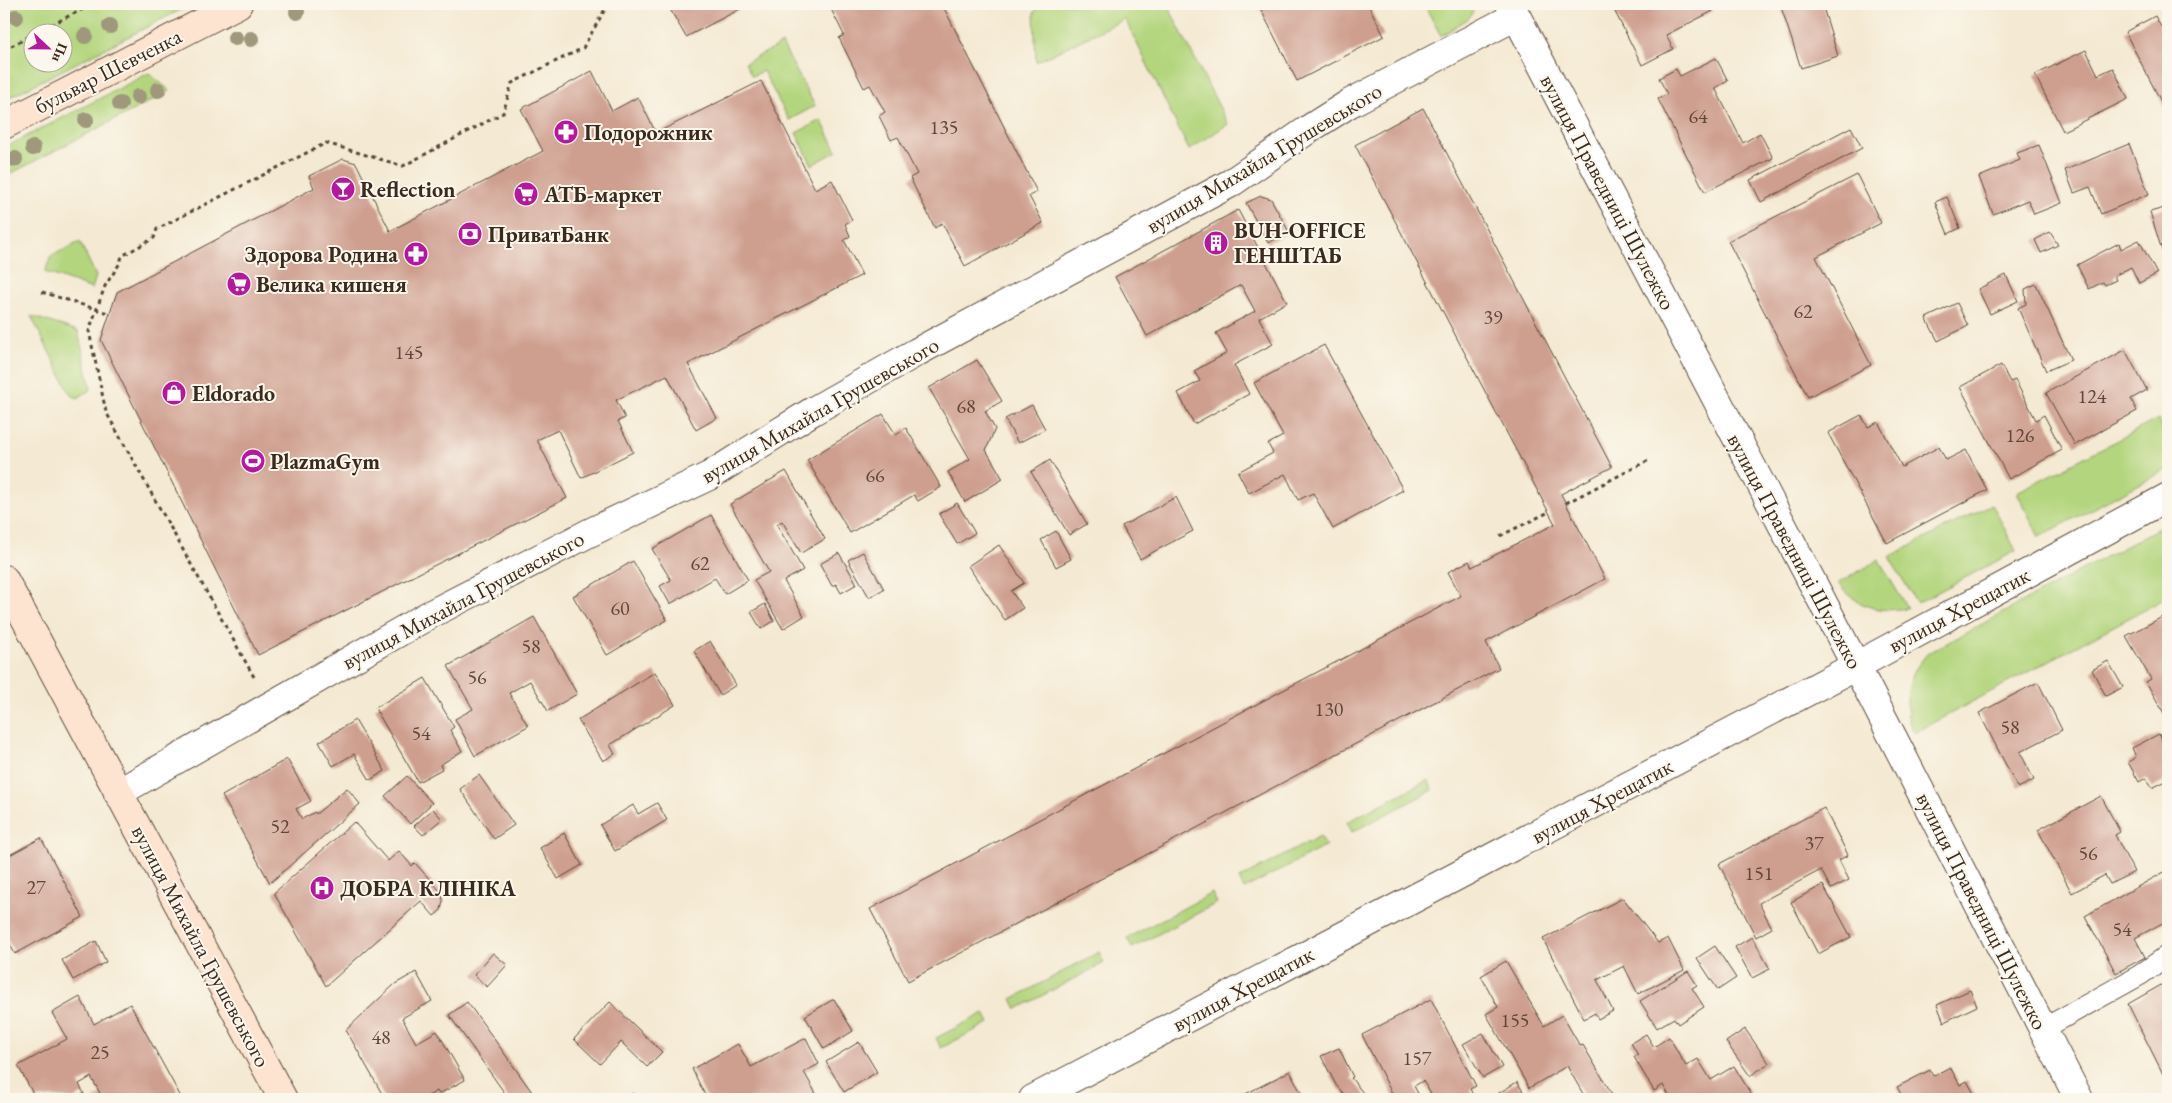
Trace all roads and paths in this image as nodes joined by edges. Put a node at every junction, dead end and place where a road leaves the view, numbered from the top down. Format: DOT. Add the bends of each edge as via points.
graph roads {
  1 [pos="93,4"];
  2 [pos="238,4"];
  3 [pos="608,4"];
  4 [pos="1513,10"];
  5 [pos="57,22"];
  6 [pos="22,40"];
  7 [pos="4,50"];
  8 [pos="4,124"];
  9 [pos="42,292"];
  10 [pos="96,310"];
  11 [pos="111,314"];
  12 [pos="1651,459"];
  13 [pos="2168,497"];
  14 [pos="1566,503"];
  15 [pos="1549,512"];
  16 [pos="1500,536"];
  17 [pos="4,579"];
  18 [pos="1856,666"];
  19 [pos="255,679"];
  20 [pos="118,793"];
  21 [pos="2168,955"];
  22 [pos="2042,1029"];
  23 [pos="283,1099"];
  24 [pos="1033,1099"];
  25 [pos="2079,1099"];
  1 -- 5 [label="path"];
  2 -- 8 [label="main road, бульвар Шевченка"];
  3 -- 10 [label="path" via="583,48 512,83 503,113 403,166 326,143 157,229 154,238 122,256"];
  4 -- 18 [label="street, вулиця Праведниці Шулежко"];
  4 -- 20 [label="street, вулиця Михайла Грушевського" via="1350,103 1231,183 918,352 813,411 708,476 429,615"];
  6 -- 7 [label="path"];
  9 -- 10 [label="path"];
  10 -- 11 [label="path"];
  10 -- 19 [label="path" via="89,331 106,412"];
  12 -- 14 [label="path"];
  13 -- 18 [label="street, вулиця Хрещатик"];
  15 -- 16 [label="path"];
  17 -- 20 [label="main road, вулиця Михайла Грушевського"];
  18 -- 22 [label="street, вулиця Праведниці Шулежко"];
  18 -- 24 [label="street, вулиця Хрещатик"];
  20 -- 23 [label="main road, вулиця Михайла Грушевського"];
  21 -- 22 [label="lane" via="2140,976"];
  22 -- 25 [label="street, вулиця Праведниці Шулежко"];
}
